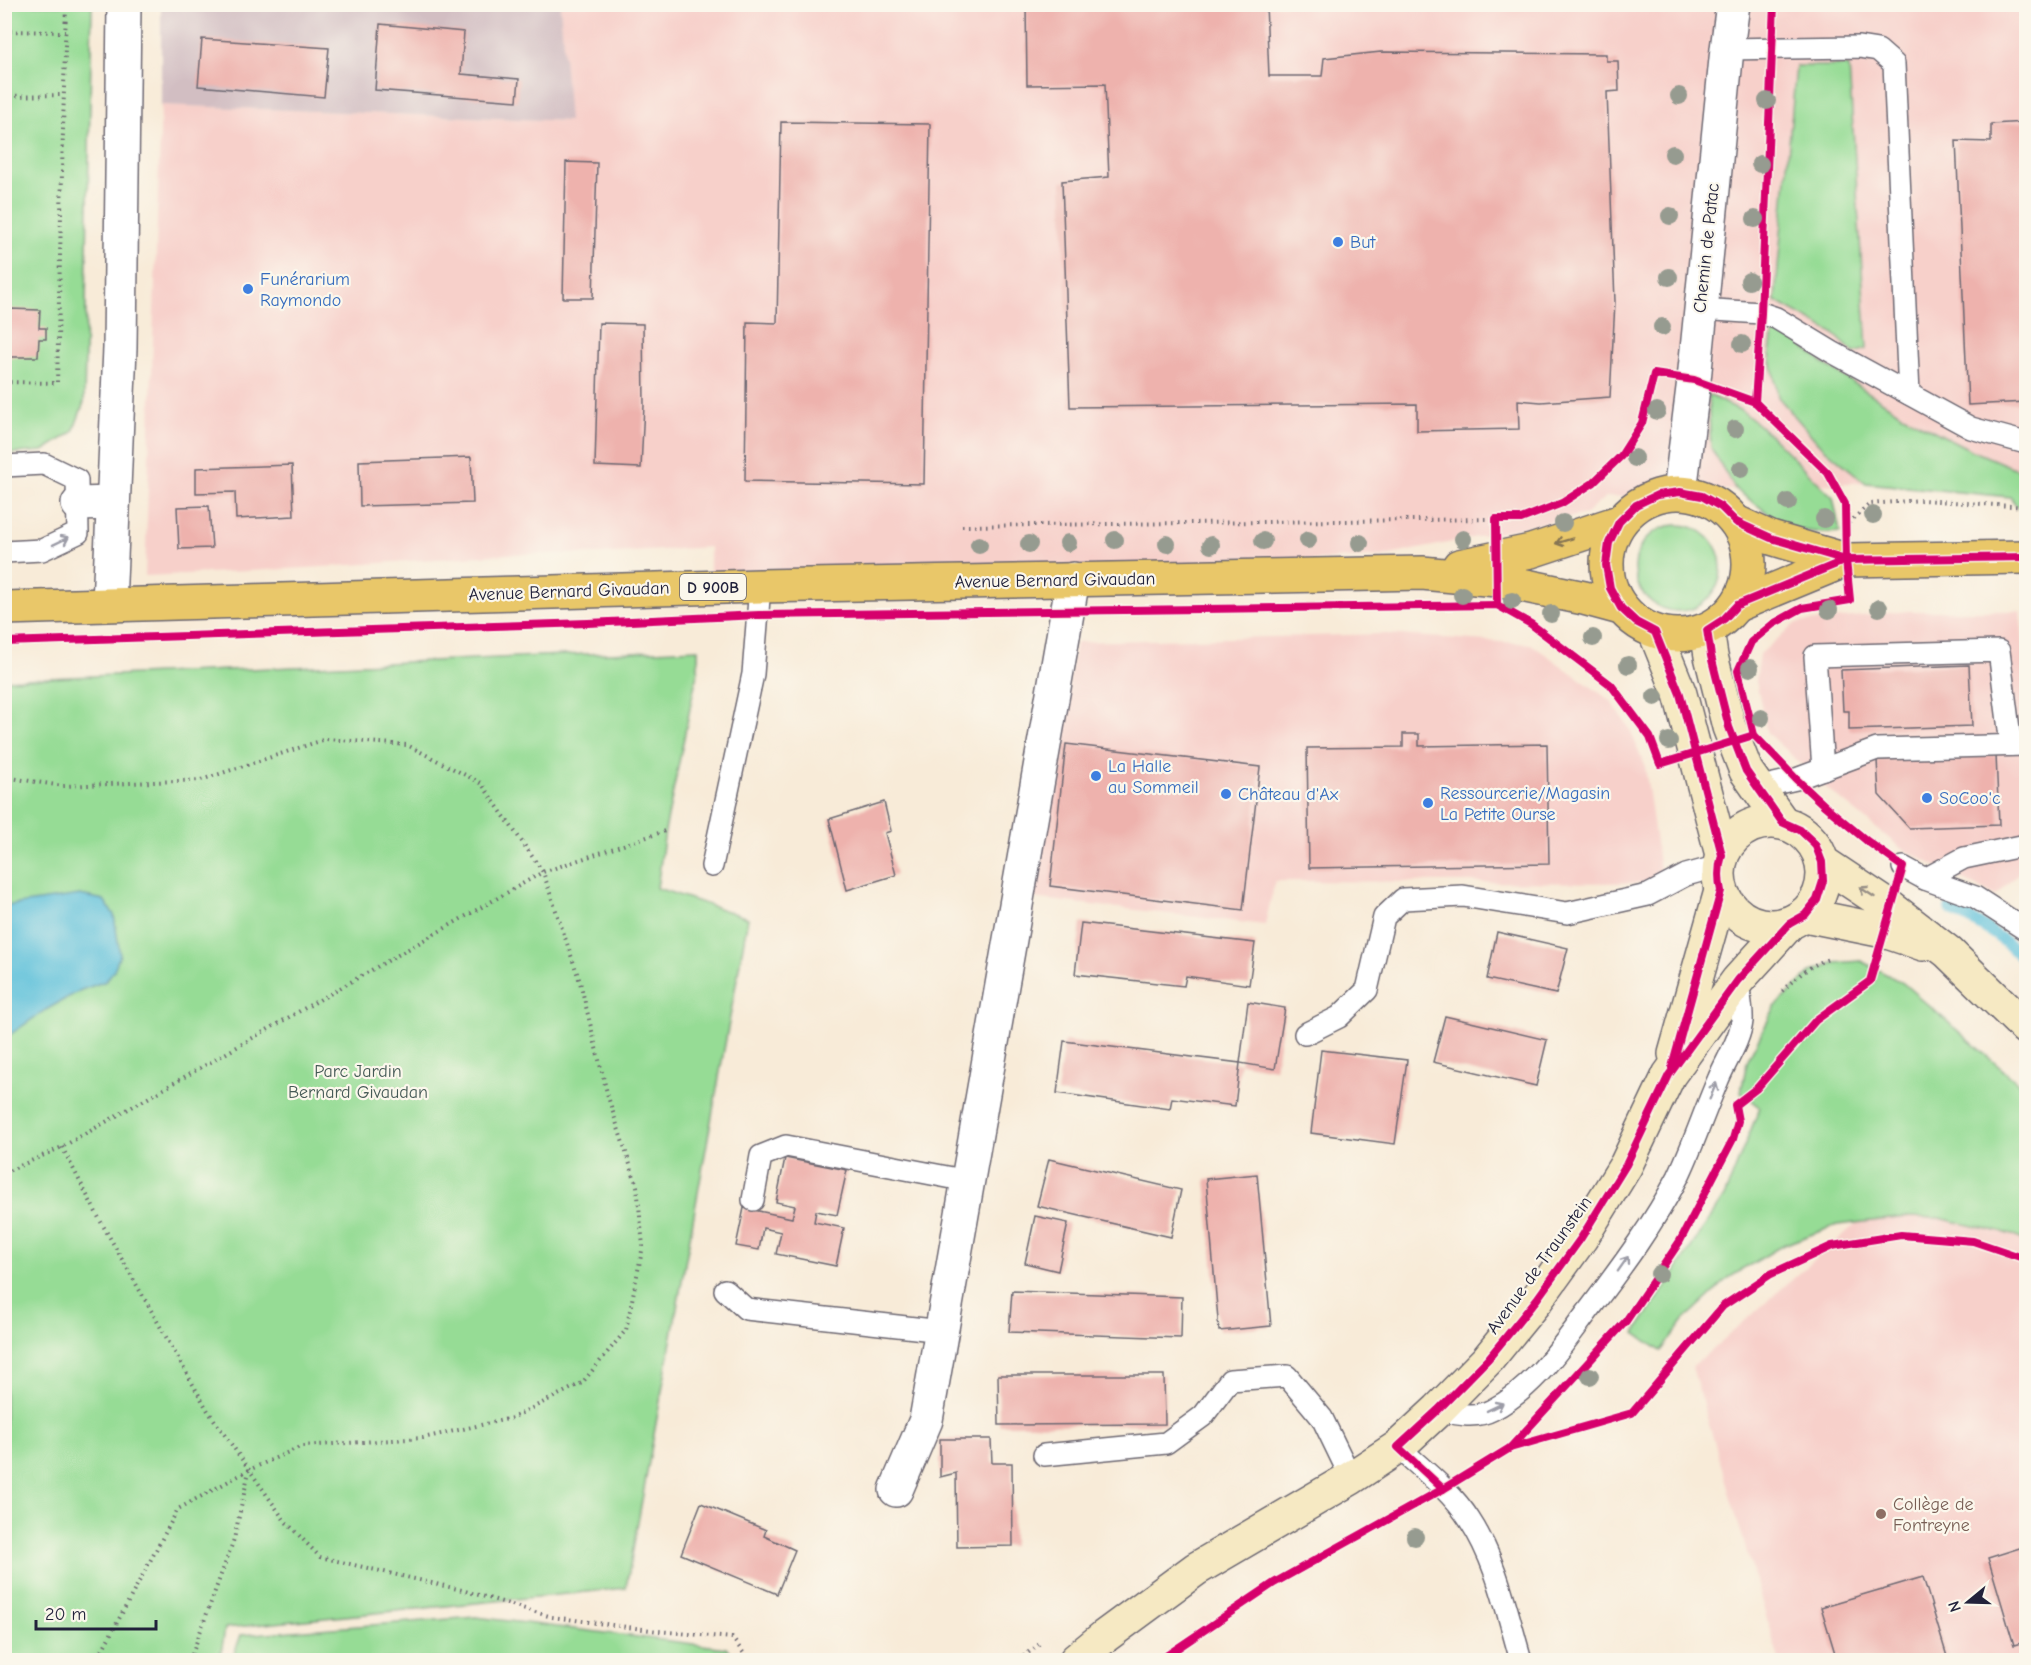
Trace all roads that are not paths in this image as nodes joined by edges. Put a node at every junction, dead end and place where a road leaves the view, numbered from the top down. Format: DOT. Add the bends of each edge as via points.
graph roads {
  1 [pos="124,4"];
  2 [pos="1733,4"];
  3 [pos="1727,49"];
  4 [pos="1700,309"];
  5 [pos="1909,394"];
  6 [pos="2026,443"];
  7 [pos="4,466"];
  8 [pos="1680,492"];
  9 [pos="112,503"];
  10 [pos="78,504"];
  11 [pos="1619,522"];
  12 [pos="1736,522"];
  13 [pos="4,552"];
  14 [pos="2026,557"];
  15 [pos="1846,560"];
  16 [pos="1422,573"];
  17 [pos="1073,579"];
  18 [pos="760,586"];
  19 [pos="109,604"];
  20 [pos="1737,605"];
  21 [pos="4,608"];
  22 [pos="1621,608"];
  23 [pos="1707,630"];
  24 [pos="1654,632"];
  25 [pos="2019,745"];
  26 [pos="1823,769"];
  27 [pos="1757,788"];
  28 [pos="1782,822"];
  29 [pos="2026,845"];
  30 [pos="1822,862"];
  31 [pos="712,866"];
  32 [pos="1903,867"];
  33 [pos="1721,871"];
  34 [pos="1925,879"];
  35 [pos="1797,919"];
  36 [pos="2026,930"];
  37 [pos="1948,952"];
  38 [pos="1738,980"];
  39 [pos="2026,1028"];
  40 [pos="1305,1034"];
  41 [pos="1669,1075"];
  42 [pos="968,1181"];
  43 [pos="753,1200"];
  44 [pos="725,1290"];
  45 [pos="942,1331"];
  46 [pos="1438,1410"];
  47 [pos="1398,1447"];
  48 [pos="1044,1455"];
  49 [pos="1351,1478"];
  50 [pos="896,1490"];
  51 [pos="1076,1660"];
  52 [pos="1521,1660"];
  1 -- 9 [label="street" via="120,348"];
  2 -- 3 [label="street, Chemin de Patac"];
  3 -- 4 [label="street, Chemin de Patac"];
  3 -- 5 [label="lane" via="1859,47 1878,50 1894,64"];
  4 -- 5 [label="lane" via="1761,313 1776,318"];
  4 -- 8 [label="street, Chemin de Patac"];
  5 -- 6 [label="lane" via="1971,428"];
  7 -- 10 [label="lane" via="44,464 78,480"];
  8 -- 11 [label="main road" via="1646,500"];
  8 -- 12 [label="main road" via="1702,496"];
  9 -- 10 [label="street"];
  9 -- 19 [label="street"];
  13 -- 10 [label="lane, one-way" via="42,550 78,533"];
  11 -- 16 [label="main road, D 900B, one-way" via="1531,550"];
  11 -- 22 [label="main road" via="1609,543 1606,565 1610,588"];
  12 -- 15 [label="main road" via="1771,538"];
  12 -- 20 [label="main road" via="1748,549 1748,578"];
  14 -- 15 [label="main road"];
  15 -- 20 [label="main road"];
  16 -- 17 [label="main road, Avenue Bernard Givaudan / D 900B"];
  16 -- 22 [label="main road, D 900B" via="1497,580"];
  17 -- 18 [label="main road, Avenue Bernard Givaudan / D 900B"];
  17 -- 42 [label="street"];
  18 -- 19 [label="main road, Avenue Bernard Givaudan / D 900B"];
  18 -- 31 [label="lane" via="753,674"];
  19 -- 21 [label="main road, Avenue Bernard Givaudan / D 900B"];
  20 -- 23 [label="main road"];
  22 -- 24 [label="main road"];
  23 -- 24 [label="main road" via="1681,636"];
  23 -- 27 [label="street" via="1729,727"];
  24 -- 33 [label="street" via="1680,694"];
  25 -- 26 [label="lane" via="1877,749"];
  25 -- 26 [label="lane" via="2000,651 1815,656"];
  26 -- 27 [label="lane"];
  27 -- 28 [label="street"];
  28 -- 30 [label="street" via="1800,830 1815,844"];
  28 -- 33 [label="street" via="1763,822 1731,839"];
  29 -- 34 [label="lane" via="1964,858"];
  30 -- 35 [label="street" via="1823,881 1817,900"];
  37 -- 30 [label="street, one-way"];
  32 -- 34 [label="lane"];
  33 -- 35 [label="street" via="1732,909 1749,922 1769,927"];
  33 -- 40 [label="lane" via="1686,876 1648,896 1567,913 1463,896 1403,899 1384,917 1367,990 1339,1017"];
  33 -- 41 [label="street, Avenue de Traunstein"];
  34 -- 36 [label="lane" via="1975,897"];
  35 -- 37 [label="street" via="1884,931"];
  35 -- 38 [label="street, Avenue de Traunstein"];
  37 -- 39 [label="street"];
  38 -- 41 [label="street, Avenue de Traunstein"];
  46 -- 38 [label="lane, one-way" via="1462,1416 1489,1412 1515,1397 1571,1334 1638,1243 1678,1175 1730,1056 1742,1021"];
  41 -- 46 [label="street, Avenue de Traunstein" via="1626,1165 1581,1238 1488,1359"];
  42 -- 43 [label="lane" via="786,1146 761,1156"];
  42 -- 45 [label="street"];
  44 -- 45 [label="lane" via="746,1309"];
  45 -- 50 [label="street" via="926,1420"];
  46 -- 47 [label="street, Avenue de Traunstein"];
  47 -- 49 [label="street, Avenue de Traunstein"];
  47 -- 52 [label="lane" via="1468,1518 1490,1557"];
  48 -- 49 [label="lane" via="1166,1443 1203,1416 1230,1380 1287,1376 1322,1418"];
  49 -- 51 [label="street, Avenue de Traunstein" via="1196,1569"];
}
